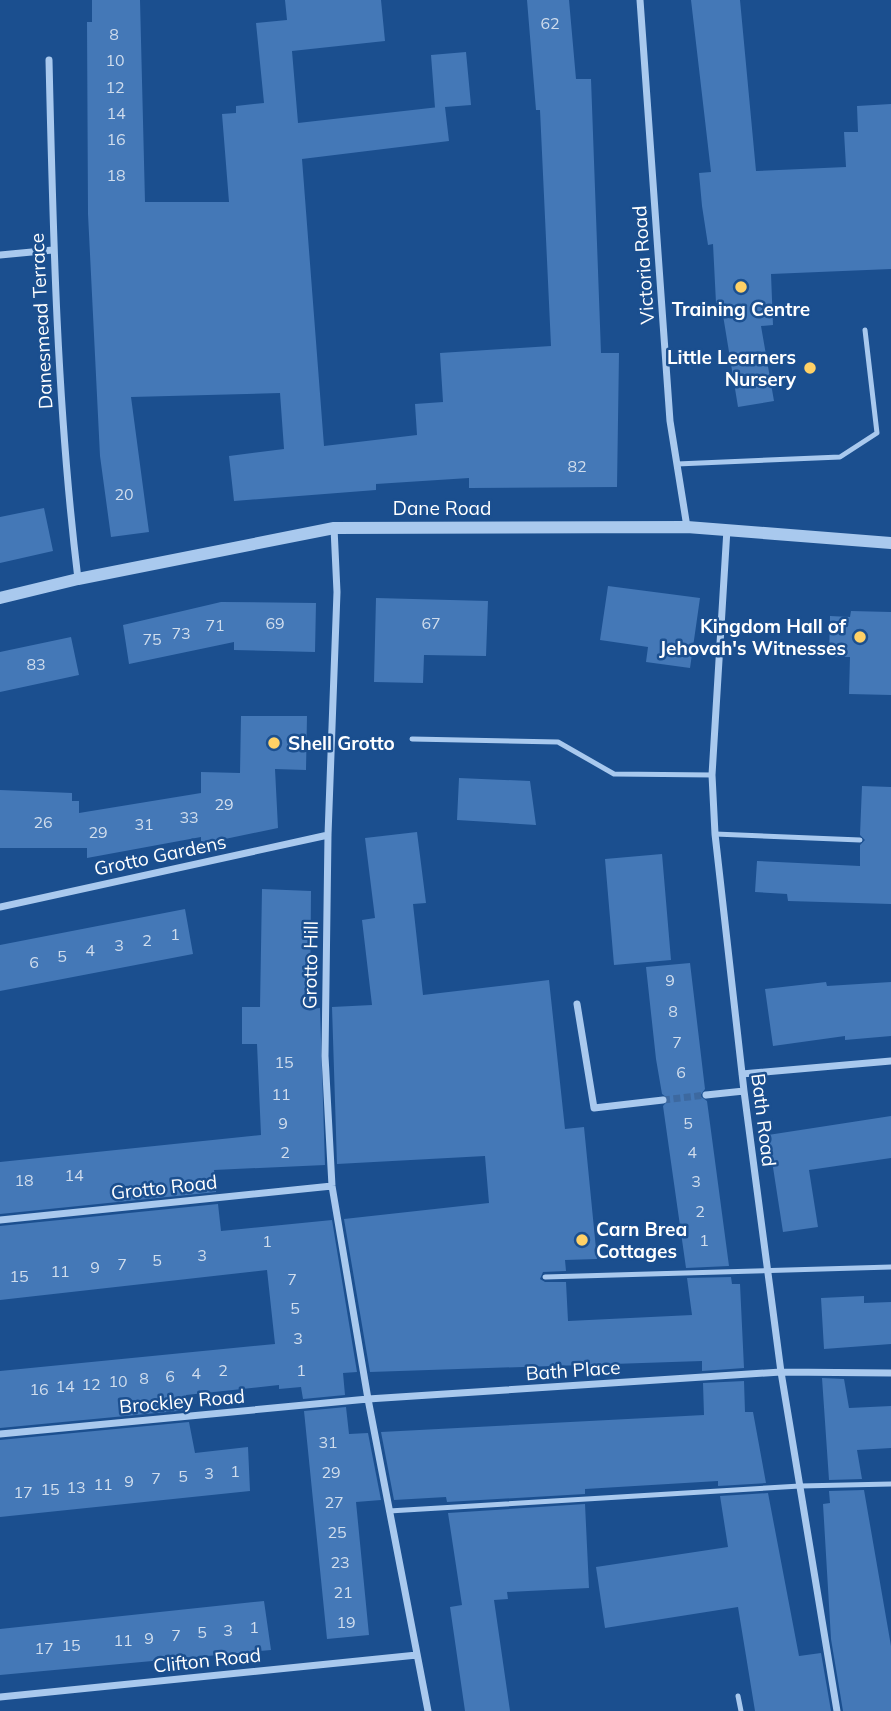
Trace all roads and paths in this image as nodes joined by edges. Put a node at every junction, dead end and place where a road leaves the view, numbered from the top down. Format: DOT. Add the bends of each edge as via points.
graph roads {
  1 [pos="640,0"];
  2 [pos="49,60"];
  3 [pos="53,250"];
  4 [pos="0,255"];
  5 [pos="865,330"];
  6 [pos="677,464"];
  7 [pos="687,527"];
  8 [pos="334,528"];
  9 [pos="727,528"];
  10 [pos="891,543"];
  11 [pos="78,579"];
  12 [pos="0,598"];
  13 [pos="412,739"];
  14 [pos="712,775"];
  15 [pos="715,834"];
  16 [pos="328,835"];
  17 [pos="860,840"];
  18 [pos="0,907"];
  19 [pos="577,1004"];
  20 [pos="891,1061"];
  21 [pos="742,1074"];
  22 [pos="744,1091"];
  23 [pos="706,1095"];
  24 [pos="663,1100"];
  25 [pos="332,1186"];
  26 [pos="0,1220"];
  27 [pos="891,1267"];
  28 [pos="768,1270"];
  29 [pos="545,1277"];
  30 [pos="781,1373"];
  31 [pos="891,1373"];
  32 [pos="368,1399"];
  33 [pos="0,1434"];
  34 [pos="891,1484"];
  35 [pos="800,1486"];
  36 [pos="389,1511"];
  37 [pos="417,1656"];
  38 [pos="738,1696"];
  39 [pos="0,1698"];
  40 [pos="428,1711"];
  41 [pos="741,1711"];
  42 [pos="837,1711"];
  1 -- 6 [label="street, Victoria Road" via="670,421"];
  2 -- 3 [label="street, Danesmead Terrace"];
  3 -- 4 [label="street"];
  3 -- 11 [label="street, Danesmead Terrace" via="65,472"];
  5 -- 6 [label="lane" via="877,433 840,457"];
  6 -- 7 [label="street, Victoria Road"];
  7 -- 8 [label="street, Dane Road"];
  7 -- 9 [label="street, Dane Road"];
  8 -- 11 [label="street, Dane Road"];
  8 -- 16 [label="street, Grotto Hill" via="337,592"];
  9 -- 10 [label="street, Dane Road"];
  9 -- 14 [label="street, Bath Road"];
  11 -- 12 [label="street, Dane Road"];
  13 -- 14 [label="lane" via="558,742 614,774"];
  14 -- 15 [label="street, Bath Road"];
  15 -- 17 [label="lane"];
  15 -- 21 [label="street, Bath Road"];
  16 -- 18 [label="street, Grotto Gardens"];
  16 -- 25 [label="street, Grotto Hill" via="325,1056"];
  19 -- 24 [label="street" via="594,1108"];
  20 -- 21 [label="street"];
  21 -- 22 [label="street, Bath Road"];
  22 -- 23 [label="street"];
  22 -- 28 [label="street, Bath Road"];
  25 -- 26 [label="street, Grotto Road"];
  25 -- 32 [label="street, Grotto Hill"];
  27 -- 28 [label="lane"];
  28 -- 29 [label="lane"];
  28 -- 30 [label="street, Bath Road"];
  30 -- 31 [label="street, Bath Place"];
  30 -- 32 [label="street, Bath Place"];
  30 -- 35 [label="street, Bath Road"];
  32 -- 33 [label="street, Brockley Road"];
  32 -- 36 [label="street, Grotto Hill"];
  34 -- 35 [label="lane"];
  35 -- 36 [label="lane"];
  35 -- 42 [label="street, Bath Road"];
  36 -- 37 [label="street, Grotto Hill"];
  37 -- 39 [label="street, Clifton Road"];
  37 -- 40 [label="street, Grotto Hill"];
  38 -- 41 [label="lane"];
}
